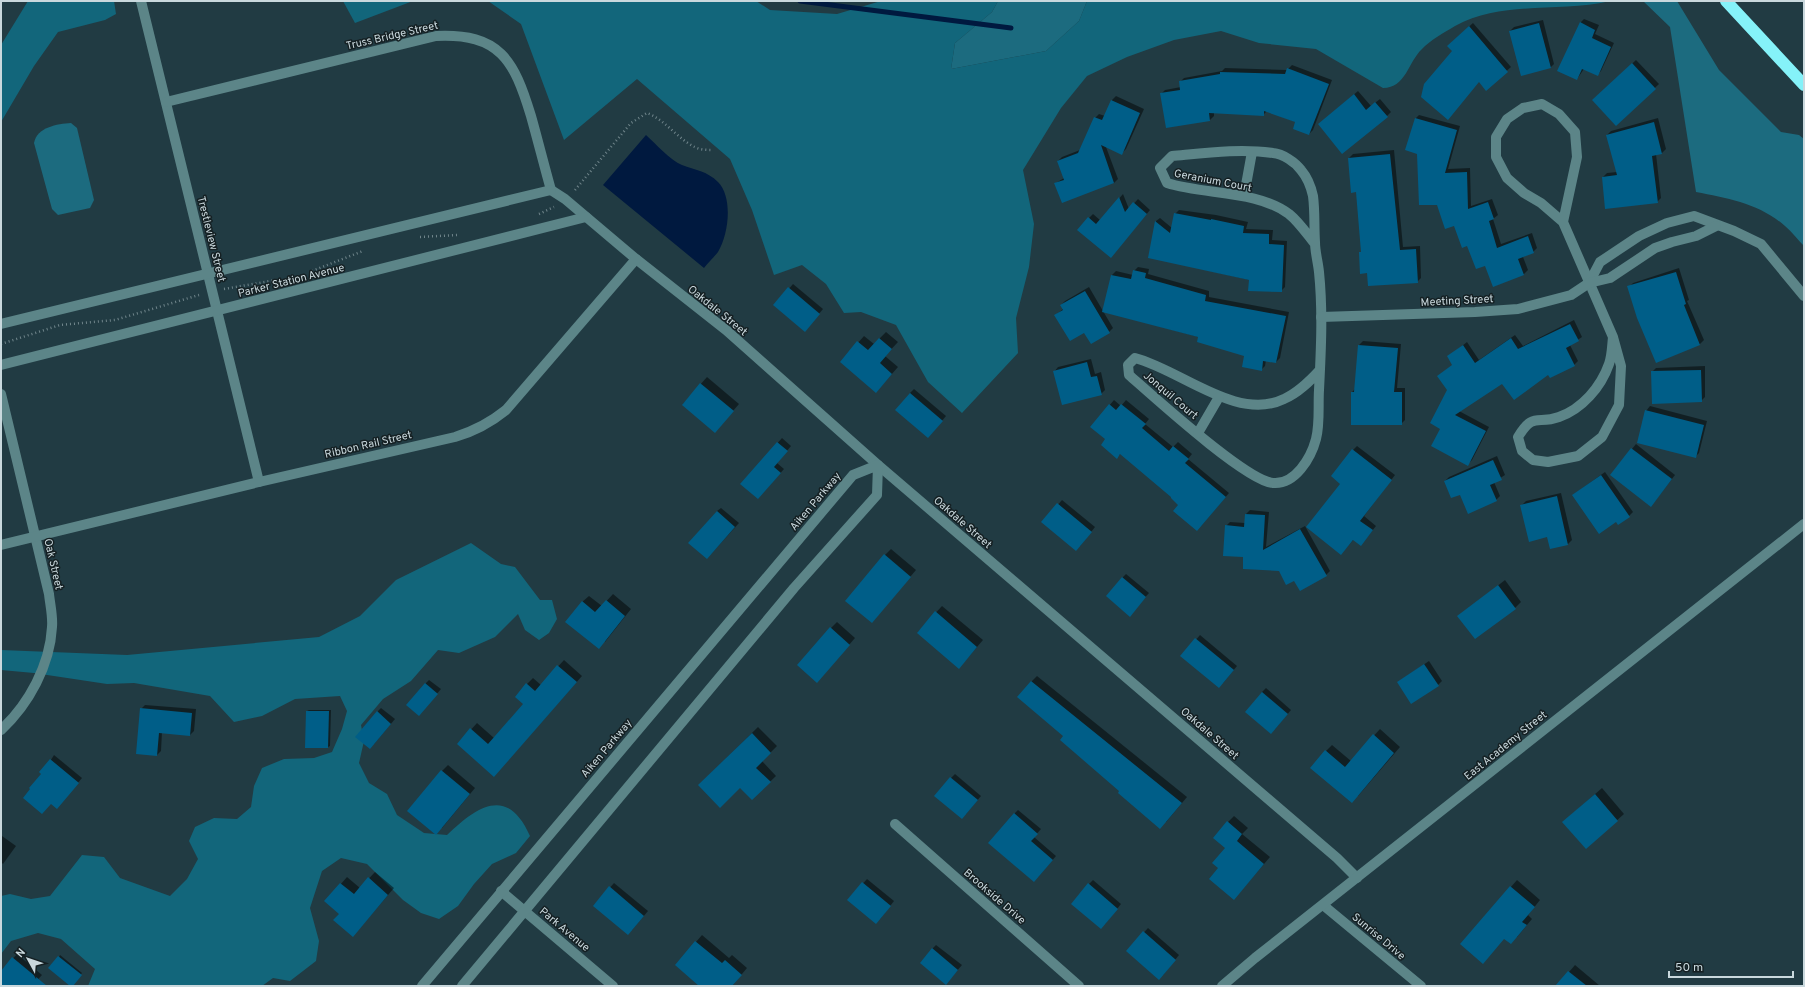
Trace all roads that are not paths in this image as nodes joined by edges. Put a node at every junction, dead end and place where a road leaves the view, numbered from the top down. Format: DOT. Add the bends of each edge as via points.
graph roads {
  1 [pos="141,1"];
  2 [pos="1726,1"];
  3 [pos="1804,85"];
  4 [pos="166,102"];
  5 [pos="1252,152"];
  6 [pos="551,190"];
  7 [pos="1244,196"];
  8 [pos="586,217"];
  9 [pos="1563,222"];
  10 [pos="1716,226"];
  11 [pos="1315,244"];
  12 [pos="636,259"];
  13 [pos="208,273"];
  14 [pos="1589,283"];
  15 [pos="1804,296"];
  16 [pos="217,310"];
  17 [pos="1321,317"];
  18 [pos="1,324"];
  19 [pos="1613,337"];
  20 [pos="1,365"];
  21 [pos="1320,370"];
  22 [pos="1,394"];
  23 [pos="1219,397"];
  24 [pos="1198,433"];
  25 [pos="878,465"];
  26 [pos="259,482"];
  27 [pos="1804,524"];
  28 [pos="36,536"];
  29 [pos="1,545"];
  30 [pos="1,730"];
  31 [pos="895,824"];
  32 [pos="1357,878"];
  33 [pos="501,891"];
  34 [pos="1323,905"];
  35 [pos="526,912"];
  36 [pos="422,986"];
  37 [pos="462,986"];
  38 [pos="613,986"];
  39 [pos="1079,986"];
  40 [pos="1222,986"];
  41 [pos="1421,986"];
  1 -- 4 [label="street, Trestleview Street"];
  2 -- 3 [label="highway"];
  4 -- 6 [label="street, Truss Bridge Street" via="436,36 457,35 473,38 500,53 517,74"];
  4 -- 13 [label="street, Trestleview Street"];
  5 -- 7 [label="street"];
  5 -- 7 [label="street, Geranium Court" via="1223,151 1172,156 1160,168 1167,183 1184,188"];
  5 -- 11 [label="street, Geranium Court" via="1275,153 1290,160 1301,170 1309,183 1313,197"];
  6 -- 8 [label="street, Oakdale Street"];
  6 -- 13 [label="street"];
  7 -- 11 [label="street, Geranium Court" via="1278,206 1300,225"];
  8 -- 12 [label="street, Oakdale Street"];
  8 -- 16 [label="street, Parker Station Avenue"];
  9 -- 9 [label="street" via="1577,157 1575,132 1559,114 1542,104 1523,108 1507,119 1496,137 1496,157 1507,178"];
  9 -- 14 [label="street"];
  10 -- 14 [label="street, Meeting Street" via="1696,236 1656,248 1610,278"];
  10 -- 14 [label="street, Meeting Street" via="1694,216 1667,223 1639,236 1600,262"];
  10 -- 15 [label="street, Meeting Street" via="1761,244"];
  11 -- 17 [label="street, Geranium Court"];
  12 -- 25 [label="street, Oakdale Street" via="726,330"];
  12 -- 26 [label="street, Ribbon Rail Street" via="506,410 492,421 455,437"];
  13 -- 16 [label="street, Trestleview Street"];
  13 -- 18 [label="street"];
  14 -- 17 [label="street, Meeting Street" via="1571,295 1518,309"];
  14 -- 19 [label="street"];
  16 -- 20 [label="street, Parker Station Avenue"];
  16 -- 26 [label="street, Trestleview Street"];
  17 -- 21 [label="street, Jonquil Court"];
  19 -- 19 [label="street" via="1609,364 1598,388 1578,407 1559,418 1537,420 1526,425 1518,437 1522,450 1533,460 1548,462 1578,456 1602,437 1619,405 1621,366"];
  21 -- 23 [label="street, Jonquil Court" via="1304,387 1284,400 1261,406"];
  21 -- 24 [label="street, Jonquil Court" via="1316,439 1310,456 1297,473 1286,480 1274,483 1260,480"];
  22 -- 28 [label="street, Oak Street"];
  23 -- 24 [label="street"];
  23 -- 24 [label="street, Jonquil Court" via="1146,361 1135,358 1128,365 1129,375"];
  25 -- 32 [label="street, Oakdale Street" via="1338,858"];
  25 -- 33 [label="street, Aiken Parkway" via="853,475"];
  25 -- 35 [label="street" via="877,495 794,588"];
  26 -- 28 [label="street, Ribbon Rail Street"];
  27 -- 32 [label="street, East Academy Street"];
  28 -- 29 [label="street, Ribbon Rail Street"];
  28 -- 30 [label="street, Oak Street" via="49,594 52,627 47,657 35,686"];
  31 -- 39 [label="street, Brookside Drive"];
  32 -- 34 [label="street, East Academy Street"];
  33 -- 35 [label="street, Park Avenue"];
  33 -- 36 [label="street, Aiken Parkway"];
  34 -- 40 [label="street, East Academy Street"];
  34 -- 41 [label="street, Sunrise Drive"];
  35 -- 37 [label="street"];
  35 -- 38 [label="street, Park Avenue"];
}
